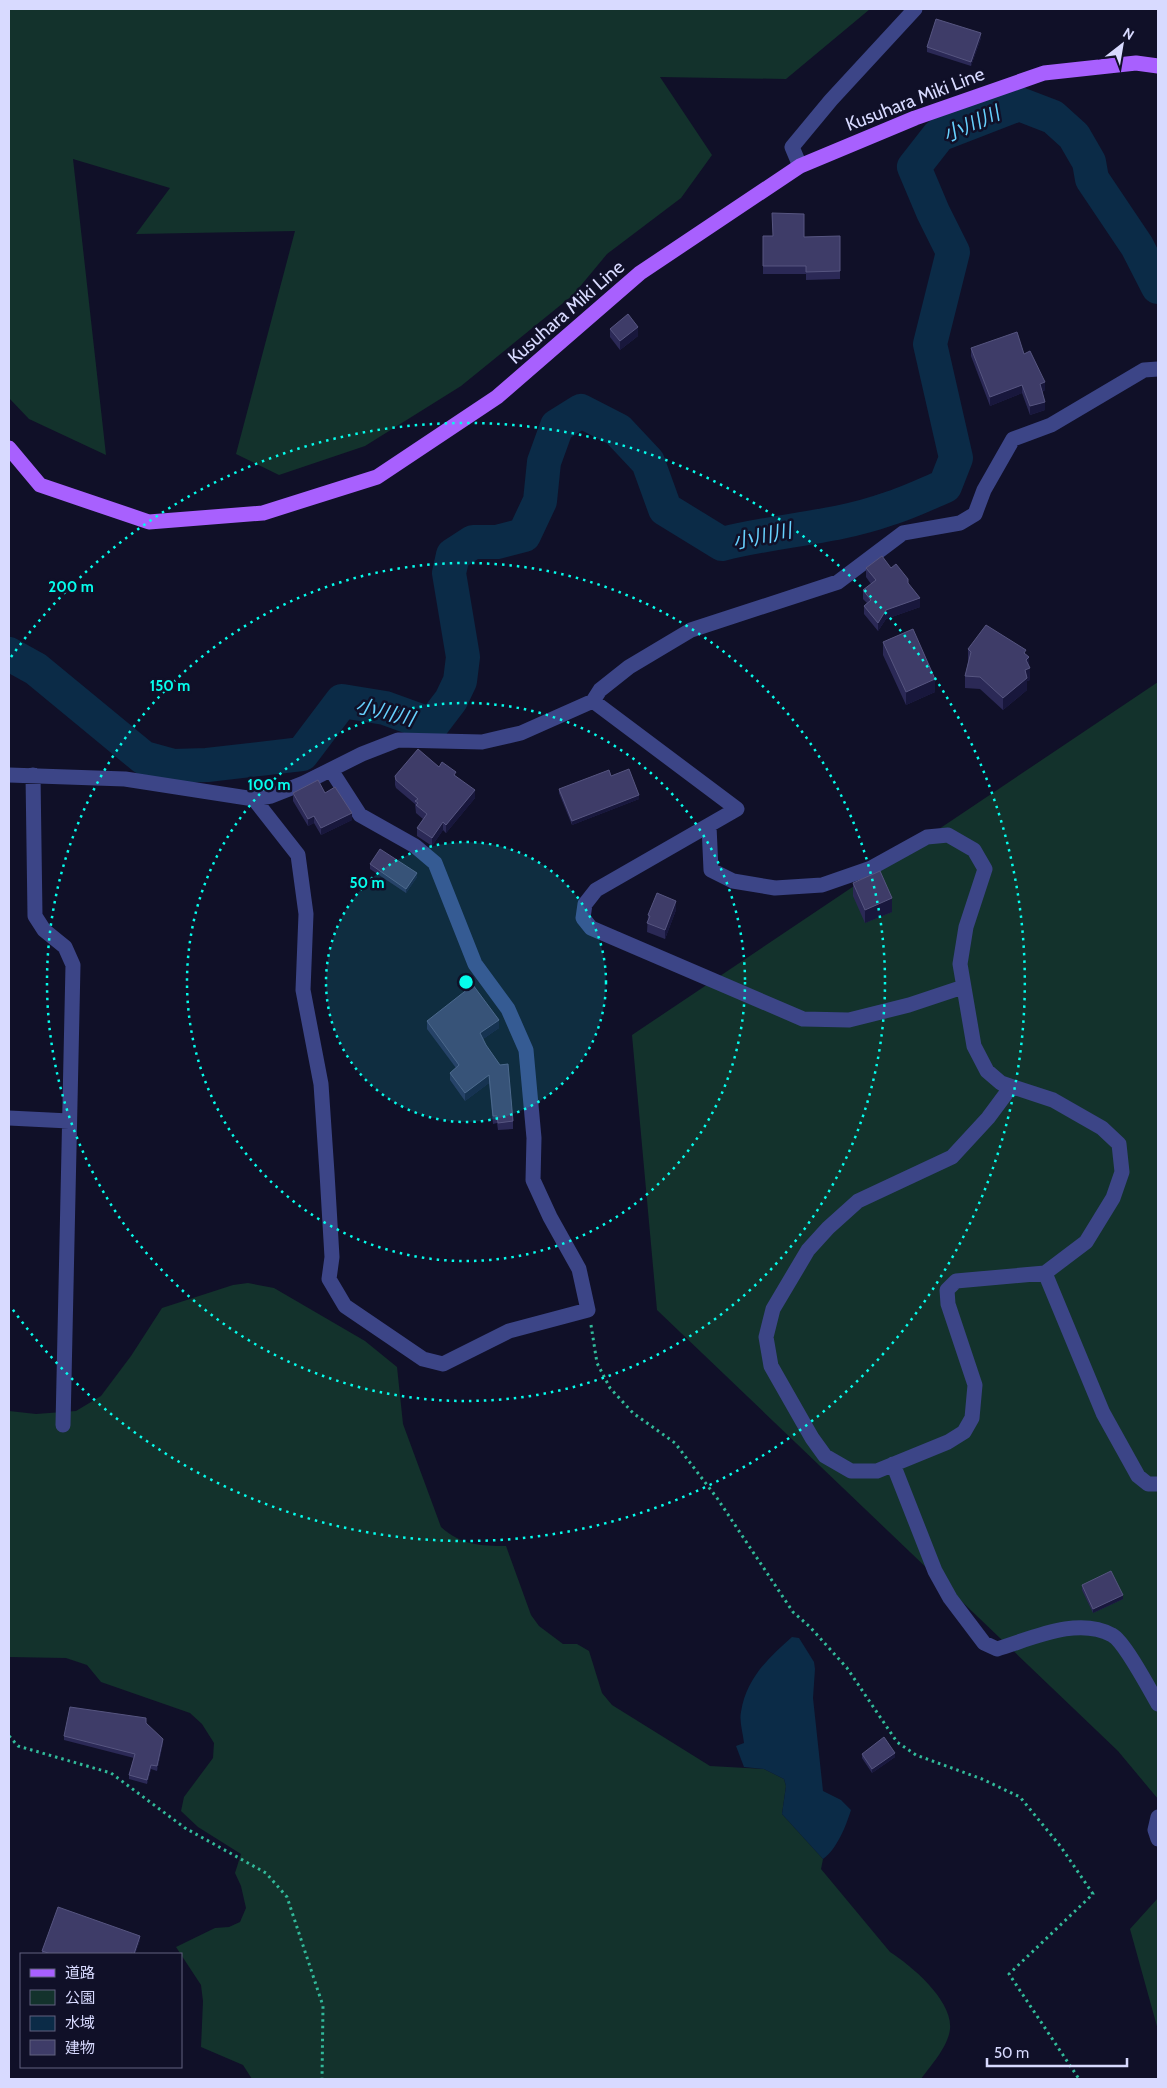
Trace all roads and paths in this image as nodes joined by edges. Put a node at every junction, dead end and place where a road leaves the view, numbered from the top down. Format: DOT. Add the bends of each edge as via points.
graph roads {
  1 [pos="915,9"];
  2 [pos="1158,66"];
  3 [pos="800,166"];
  4 [pos="1158,369"];
  5 [pos="9,448"];
  6 [pos="593,701"];
  7 [pos="331,770"];
  8 [pos="9,775"];
  9 [pos="32,775"];
  10 [pos="254,799"];
  11 [pos="710,826"];
  12 [pos="963,986"];
  13 [pos="1010,1086"];
  14 [pos="9,1118"];
  15 [pos="69,1121"];
  16 [pos="1045,1273"];
  17 [pos="588,1310"];
  18 [pos="63,1425"];
  19 [pos="893,1464"];
  20 [pos="1158,1484"];
  21 [pos="1158,1704"];
  22 [pos="9,1736"];
  23 [pos="1158,1817"];
  24 [pos="1158,1839"];
  25 [pos="322,2079"];
  26 [pos="1079,2079"];
  1 -- 3 [label="street" via="792,147"];
  2 -- 3 [label="main road, Kusuhara Miki Line" via="1136,64 1044,73 914,118"];
  3 -- 5 [label="main road, Kusuhara Miki Line" via="640,273 497,397 377,477 263,513 149,522 40,485"];
  4 -- 6 [label="street" via="1144,370 1051,425 1013,439 984,490 975,514 960,523 904,533 838,582 691,630 629,667 600,690"];
  6 -- 7 [label="street" via="521,733 482,742 398,740"];
  6 -- 11 [label="street" via="737,809"];
  7 -- 10 [label="street" via="271,796"];
  7 -- 17 [label="street" via="360,815 415,846 435,863 475,964 508,1009 526,1050 534,1138 533,1180 580,1269"];
  8 -- 9 [label="street"];
  9 -- 10 [label="street" via="125,779"];
  9 -- 15 [label="street" via="35,916 44,930 65,947 73,965"];
  10 -- 17 [label="street" via="298,855 306,914 302,990 321,1084 332,1257 329,1279 345,1306 423,1359 443,1364 508,1330"];
  11 -- 12 [label="street" via="711,870 733,881 775,888 822,886 871,868 927,837 948,835 974,850 985,869 966,927 960,964"];
  11 -- 12 [label="street" via="596,890 585,904 583,918 591,928 803,1019 849,1020 909,1005"];
  12 -- 13 [label="street" via="974,1046 988,1071 1001,1083"];
  13 -- 16 [label="street" via="1054,1100 1102,1128 1119,1144 1122,1172 1113,1198 1086,1242"];
  13 -- 19 [label="street" via="988,1118 952,1157 858,1201 828,1228 808,1250 773,1309 766,1337 771,1366 825,1456 851,1472 877,1471"];
  14 -- 15 [label="street"];
  15 -- 18 [label="street"];
  16 -- 19 [label="street" via="956,1281 947,1290 948,1304 975,1385 972,1418 964,1432 948,1442"];
  16 -- 20 [label="street" via="1103,1414 1138,1476 1148,1484"];
  17 -- 26 [label="path" via="597,1363 610,1388 633,1413 675,1443 717,1498 793,1612 810,1626 847,1668 898,1742 916,1755 1020,1797 1061,1847 1093,1894 1009,1974"];
  19 -- 21 [label="street" via="935,1571 950,1598 984,1643 997,1649 1060,1630 1087,1628 1113,1635 1131,1658"];
  22 -- 25 [label="path" via="18,1746 111,1773 185,1828 266,1873 287,1897 323,2006"];
  23 -- 24 [label="street" via="1155,1830"];
}
